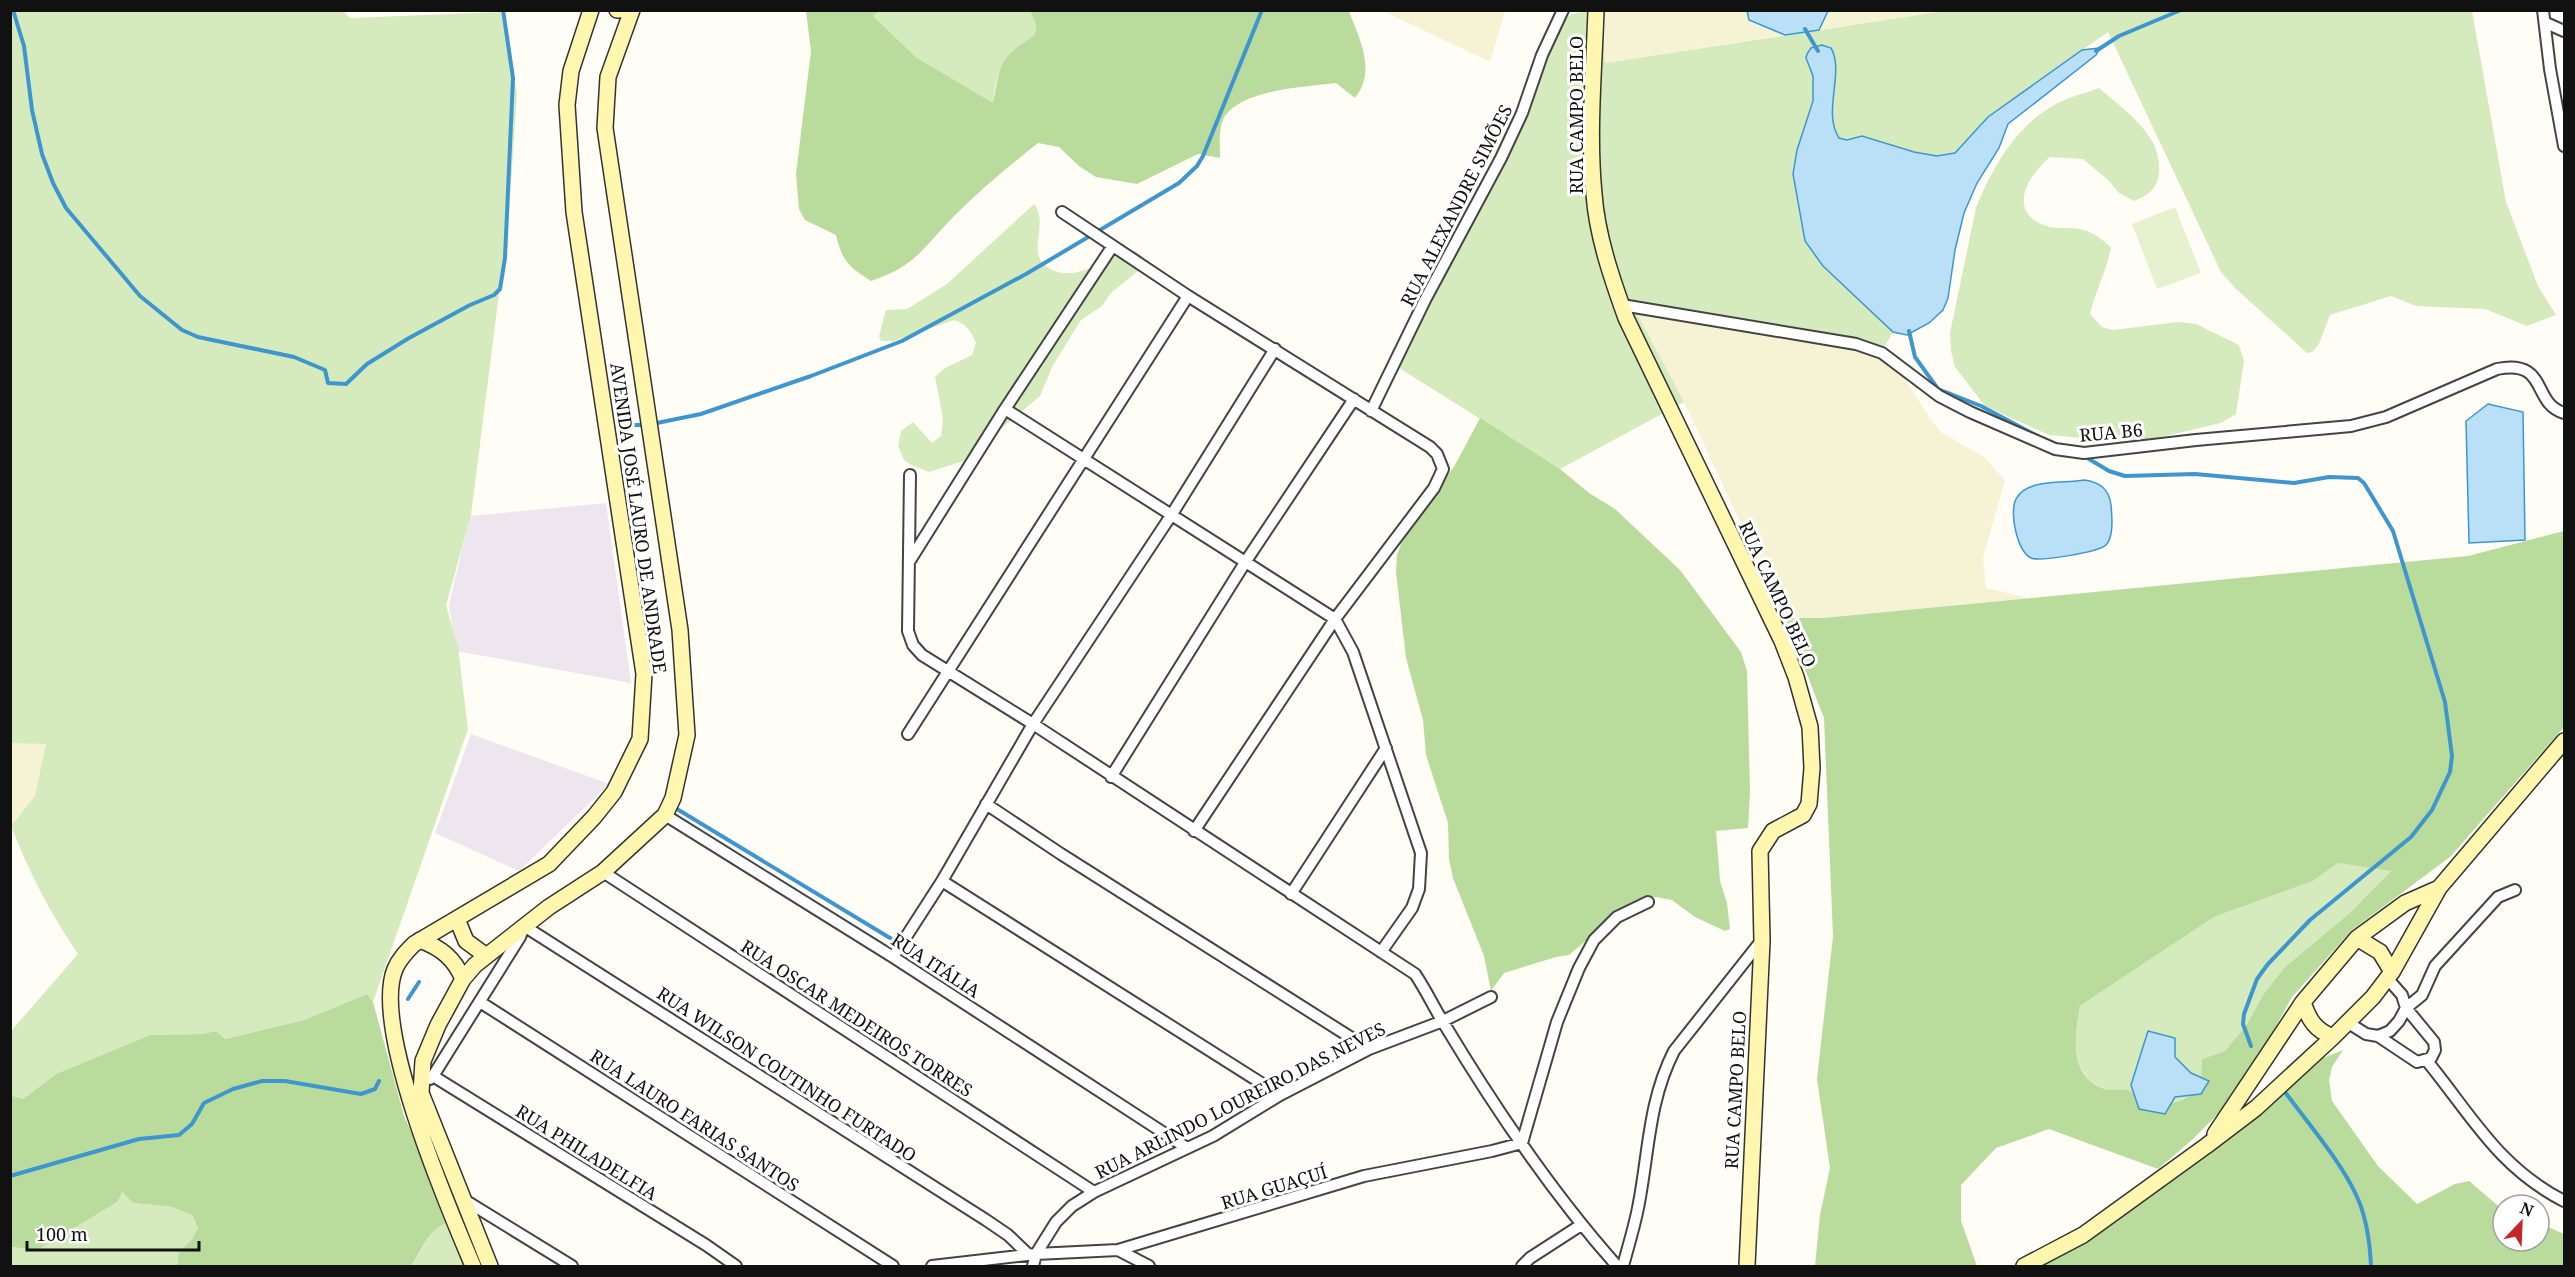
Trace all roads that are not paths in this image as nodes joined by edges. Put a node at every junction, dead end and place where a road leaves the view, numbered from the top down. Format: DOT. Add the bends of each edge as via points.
graph roads {
  1 [pos="591,10"];
  2 [pos="632,10"];
  3 [pos="1563,10"];
  4 [pos="1596,10"];
  5 [pos="2543,10"];
  6 [pos="2546,23"];
  7 [pos="2565,31"];
  8 [pos="2565,146"];
  9 [pos="1062,212"];
  10 [pos="1112,247"];
  11 [pos="1188,296"];
  12 [pos="1622,305"];
  13 [pos="1275,349"];
  14 [pos="1354,399"];
  15 [pos="1005,409"];
  16 [pos="1371,411"];
  17 [pos="2565,412"];
  18 [pos="1083,459"];
  19 [pos="910,475"];
  20 [pos="1172,514"];
  21 [pos="1246,561"];
  22 [pos="909,562"];
  23 [pos="1335,619"];
  24 [pos="948,671"];
  25 [pos="1033,724"];
  26 [pos="908,734"];
  27 [pos="2565,741"];
  28 [pos="1386,748"];
  29 [pos="1111,777"];
  30 [pos="987,804"];
  31 [pos="668,808"];
  32 [pos="1194,831"];
  33 [pos="603,872"];
  34 [pos="942,881"];
  35 [pos="2439,888"];
  36 [pos="2515,890"];
  37 [pos="1291,894"];
  38 [pos="1648,902"];
  39 [pos="457,919"];
  40 [pos="524,926"];
  41 [pos="2357,938"];
  42 [pos="420,940"];
  43 [pos="1762,940"];
  44 [pos="1381,952"];
  45 [pos="485,955"];
  46 [pos="893,957"];
  47 [pos="2390,975"];
  48 [pos="464,979"];
  49 [pos="1491,997"];
  50 [pos="480,1002"];
  51 [pos="2303,1002"];
  52 [pos="2406,1008"];
  53 [pos="1443,1021"];
  54 [pos="2347,1022"];
  55 [pos="2378,1036"];
  56 [pos="2332,1037"];
  57 [pos="1369,1048"];
  58 [pos="2427,1061"];
  59 [pos="433,1076"];
  60 [pos="420,1086"];
  61 [pos="1280,1095"];
  62 [pos="1522,1143"];
  63 [pos="2206,1146"];
  64 [pos="1188,1148"];
  65 [pos="1094,1192"];
  66 [pos="462,1199"];
  67 [pos="2565,1201"];
  68 [pos="1581,1225"];
  69 [pos="1118,1250"];
  70 [pos="1033,1255"];
  71 [pos="473,1266"];
  72 [pos="490,1266"];
  73 [pos="572,1266"];
  74 [pos="736,1266"];
  75 [pos="893,1266"];
  76 [pos="932,1266"];
  77 [pos="1033,1266"];
  78 [pos="1149,1266"];
  79 [pos="1522,1266"];
  80 [pos="1617,1266"];
  81 [pos="1623,1266"];
  82 [pos="1747,1266"];
  83 [pos="2024,1266"];
  1 -- 39 [label="street, AVENIDA JOSÉ LAURO DE ANDRADE" via="571,71 567,105 574,212 644,674 639,739 614,792 562,853 525,880"];
  2 -- 31 [label="street, AVENIDA JOSÉ LAURO DE ANDRADE" via="608,77 605,129 680,630 687,735"];
  3 -- 16 [label="street, RUA ALEXANDRE SIMÕES" via="1505,149"];
  4 -- 12 [label="street, RUA CAMPO BELO" via="1594,195 1612,279"];
  5 -- 6 [label="street"];
  6 -- 7 [label="street"];
  6 -- 8 [label="street" via="2550,69"];
  9 -- 10 [label="street"];
  10 -- 11 [label="street"];
  10 -- 15 [label="street"];
  11 -- 13 [label="street"];
  11 -- 18 [label="street"];
  12 -- 17 [label="street, RUA B6" via="1856,344 1882,353 1939,396 1980,417 2055,449 2084,453 2350,426 2386,417 2513,366 2528,370 2547,399 2557,410"];
  12 -- 43 [label="street, RUA CAMPO BELO" via="1782,641 1810,727 1809,804 1803,815 1773,831 1760,851"];
  13 -- 14 [label="street"];
  13 -- 20 [label="street"];
  14 -- 16 [label="street"];
  14 -- 21 [label="street"];
  15 -- 18 [label="street"];
  15 -- 22 [label="street"];
  16 -- 23 [label="street" via="1430,447 1443,468 1434,488"];
  18 -- 20 [label="street"];
  18 -- 24 [label="street"];
  19 -- 22 [label="street"];
  20 -- 21 [label="street"];
  20 -- 25 [label="street"];
  21 -- 23 [label="street"];
  21 -- 29 [label="street"];
  22 -- 24 [label="street" via="908,631 922,655"];
  23 -- 28 [label="street" via="1353,652"];
  23 -- 32 [label="street"];
  24 -- 25 [label="street"];
  24 -- 26 [label="street"];
  25 -- 29 [label="street"];
  25 -- 30 [label="street"];
  27 -- 35 [label="street"];
  28 -- 37 [label="street"];
  28 -- 44 [label="street" via="1421,853 1419,889 1412,908"];
  29 -- 32 [label="street"];
  30 -- 34 [label="street"];
  30 -- 57 [label="street"];
  31 -- 33 [label="street"];
  31 -- 46 [label="street, RUA ITÁLIA"];
  32 -- 37 [label="street"];
  33 -- 40 [label="street"];
  33 -- 65 [label="street, RUA OSCAR MEDEIROS TORRES"];
  34 -- 46 [label="street"];
  34 -- 61 [label="street"];
  35 -- 41 [label="street" via="2405,903"];
  35 -- 47 [label="street"];
  36 -- 52 [label="street" via="2498,897 2435,966 2422,996"];
  37 -- 44 [label="street"];
  38 -- 62 [label="street" via="1617,917 1594,940 1579,968 1557,1022"];
  39 -- 42 [label="street, AVENIDA JOSÉ LAURO DE ANDRADE"];
  39 -- 45 [label="street" via="466,941"];
  40 -- 45 [label="street"];
  40 -- 50 [label="street"];
  40 -- 70 [label="street, RUA WILSON COUTINHO FURTADO" via="987,1220"];
  41 -- 47 [label="street" via="2380,952"];
  41 -- 51 [label="street"];
  42 -- 48 [label="street" via="448,955"];
  42 -- 71 [label="street, AVENIDA JOSÉ LAURO DE ANDRADE" via="402,956 394,970 392,1025 412,1110"];
  43 -- 81 [label="street" via="1674,1051 1663,1072"];
  43 -- 82 [label="street, RUA CAMPO BELO"];
  44 -- 53 [label="street" via="1415,974"];
  45 -- 48 [label="street"];
  46 -- 64 [label="street, RUA ITÁLIA"];
  47 -- 52 [label="street"];
  47 -- 54 [label="street"];
  48 -- 60 [label="street" via="423,1061"];
  49 -- 53 [label="street, RUA ARLINDO LOUREIRO DAS NEVES"];
  50 -- 59 [label="street"];
  50 -- 75 [label="street, RUA LAURO FARIAS SANTOS"];
  51 -- 56 [label="street" via="2311,1023"];
  51 -- 63 [label="street"];
  52 -- 55 [label="street" via="2395,1026"];
  52 -- 58 [label="street" via="2434,1042 2433,1055"];
  53 -- 57 [label="street, RUA ARLINDO LOUREIRO DAS NEVES"];
  53 -- 62 [label="street"];
  54 -- 55 [label="street" via="2366,1034"];
  54 -- 56 [label="street"];
  55 -- 58 [label="street" via="2417,1062"];
  56 -- 63 [label="street" via="2256,1108"];
  57 -- 61 [label="street, RUA ARLINDO LOUREIRO DAS NEVES"];
  58 -- 67 [label="street" via="2502,1157 2535,1184"];
  59 -- 60 [label="street"];
  59 -- 74 [label="street, RUA PHILADELFIA"];
  60 -- 66 [label="street"];
  61 -- 64 [label="street, RUA ARLINDO LOUREIRO DAS NEVES"];
  62 -- 68 [label="street"];
  62 -- 69 [label="street, RUA GUAÇUÍ" via="1364,1176"];
  63 -- 83 [label="street" via="2083,1236"];
  64 -- 65 [label="street, RUA ARLINDO LOUREIRO DAS NEVES"];
  65 -- 70 [label="street, RUA ARLINDO LOUREIRO DAS NEVES" via="1056,1222"];
  66 -- 72 [label="street"];
  66 -- 73 [label="street"];
  68 -- 79 [label="street"];
  68 -- 80 [label="street"];
  69 -- 70 [label="street, RUA GUAÇUÍ"];
  69 -- 78 [label="street"];
  70 -- 76 [label="street"];
  70 -- 77 [label="street, RUA ARLINDO LOUREIRO DAS NEVES"];
}
